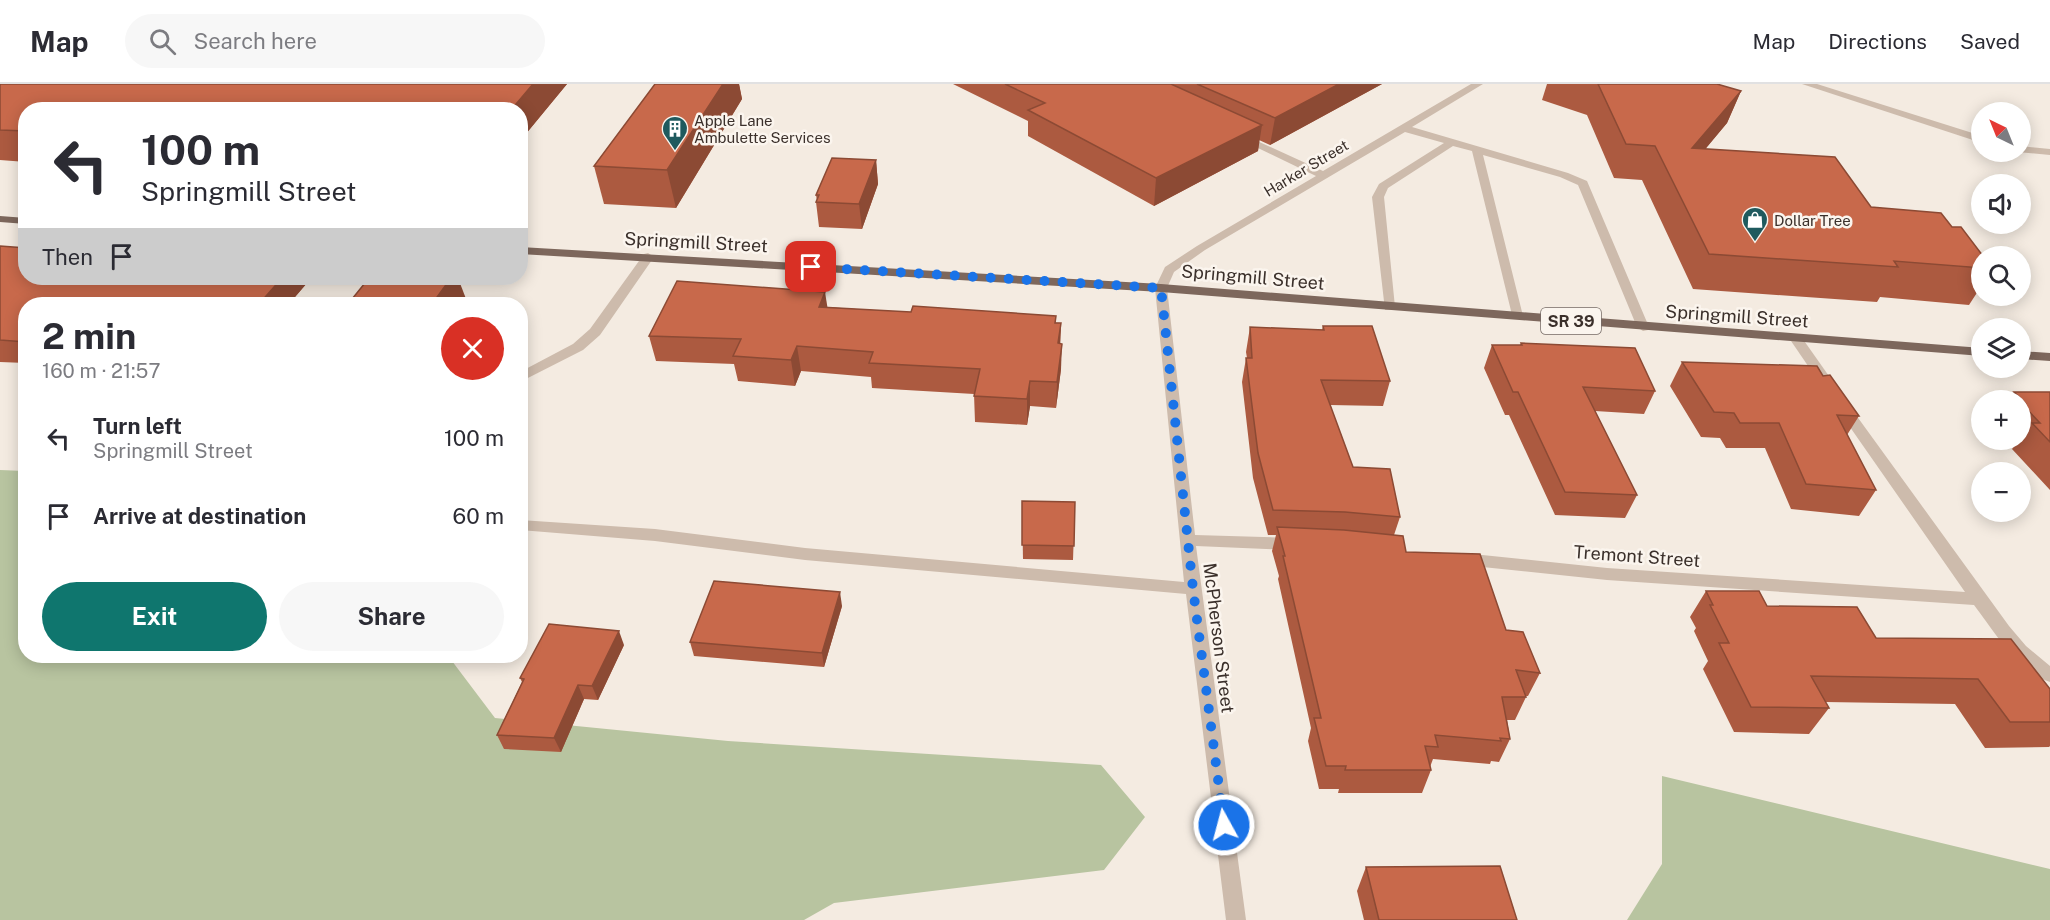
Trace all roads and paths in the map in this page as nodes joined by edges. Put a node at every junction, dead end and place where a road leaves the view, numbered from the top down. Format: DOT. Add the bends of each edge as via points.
graph roads {
  1 [pos="1478,84"];
  2 [pos="1807,84"];
  3 [pos="1403,128"];
  4 [pos="1228,132"];
  5 [pos="1971,136"];
  6 [pos="1451,142"];
  7 [pos="1477,150"];
  8 [pos="2031,151"];
  9 [pos="2050,152"];
  10 [pos="1323,175"];
  11 [pos="0,219"];
  12 [pos="18,220"];
  13 [pos="528,250"];
  14 [pos="648,257"];
  15 [pos="1161,288"];
  16 [pos="1389,307"];
  17 [pos="1517,316"];
  18 [pos="1643,327"];
  19 [pos="1795,338"];
  20 [pos="1971,351"];
  21 [pos="2031,355"];
  22 [pos="2050,357"];
  23 [pos="528,374"];
  24 [pos="528,526"];
  25 [pos="1188,540"];
  26 [pos="1314,544"];
  27 [pos="1443,557"];
  28 [pos="1193,589"];
  29 [pos="1979,599"];
  30 [pos="2050,675"];
  31 [pos="1236,920"];
  1 -- 3 [label="street, Harker Street"];
  2 -- 5 [label="street"];
  3 -- 6 [label="street"];
  3 -- 10 [label="street, Harker Street"];
  4 -- 10 [label="street"];
  6 -- 7 [label="street"];
  6 -- 16 [label="street" via="1383,186 1378,197"];
  7 -- 17 [label="street"];
  7 -- 18 [label="street" via="1583,183"];
  8 -- 9 [label="street"];
  10 -- 15 [label="street, Harker Street" via="1169,270"];
  11 -- 12 [label="main road"];
  13 -- 14 [label="main road, Springmill Street / SR 39"];
  14 -- 15 [label="main road, Springmill Street / SR 39"];
  14 -- 23 [label="street" via="595,332 578,347"];
  15 -- 16 [label="main road, Springmill Street / SR 39"];
  15 -- 25 [label="street, McPherson Street"];
  16 -- 17 [label="main road, Springmill Street / SR 39"];
  17 -- 18 [label="main road, Springmill Street / SR 39"];
  18 -- 19 [label="main road, Springmill Street / SR 39"];
  19 -- 20 [label="main road, Springmill Street / SR 39"];
  19 -- 29 [label="street"];
  21 -- 22 [label="main road"];
  24 -- 28 [label="street"];
  25 -- 26 [label="street"];
  25 -- 28 [label="street, McPherson Street"];
  27 -- 29 [label="street, Tremont Street" via="1607,574"];
  28 -- 31 [label="street, McPherson Street"];
  29 -- 30 [label="street" via="2007,637 2035,666"];
}
